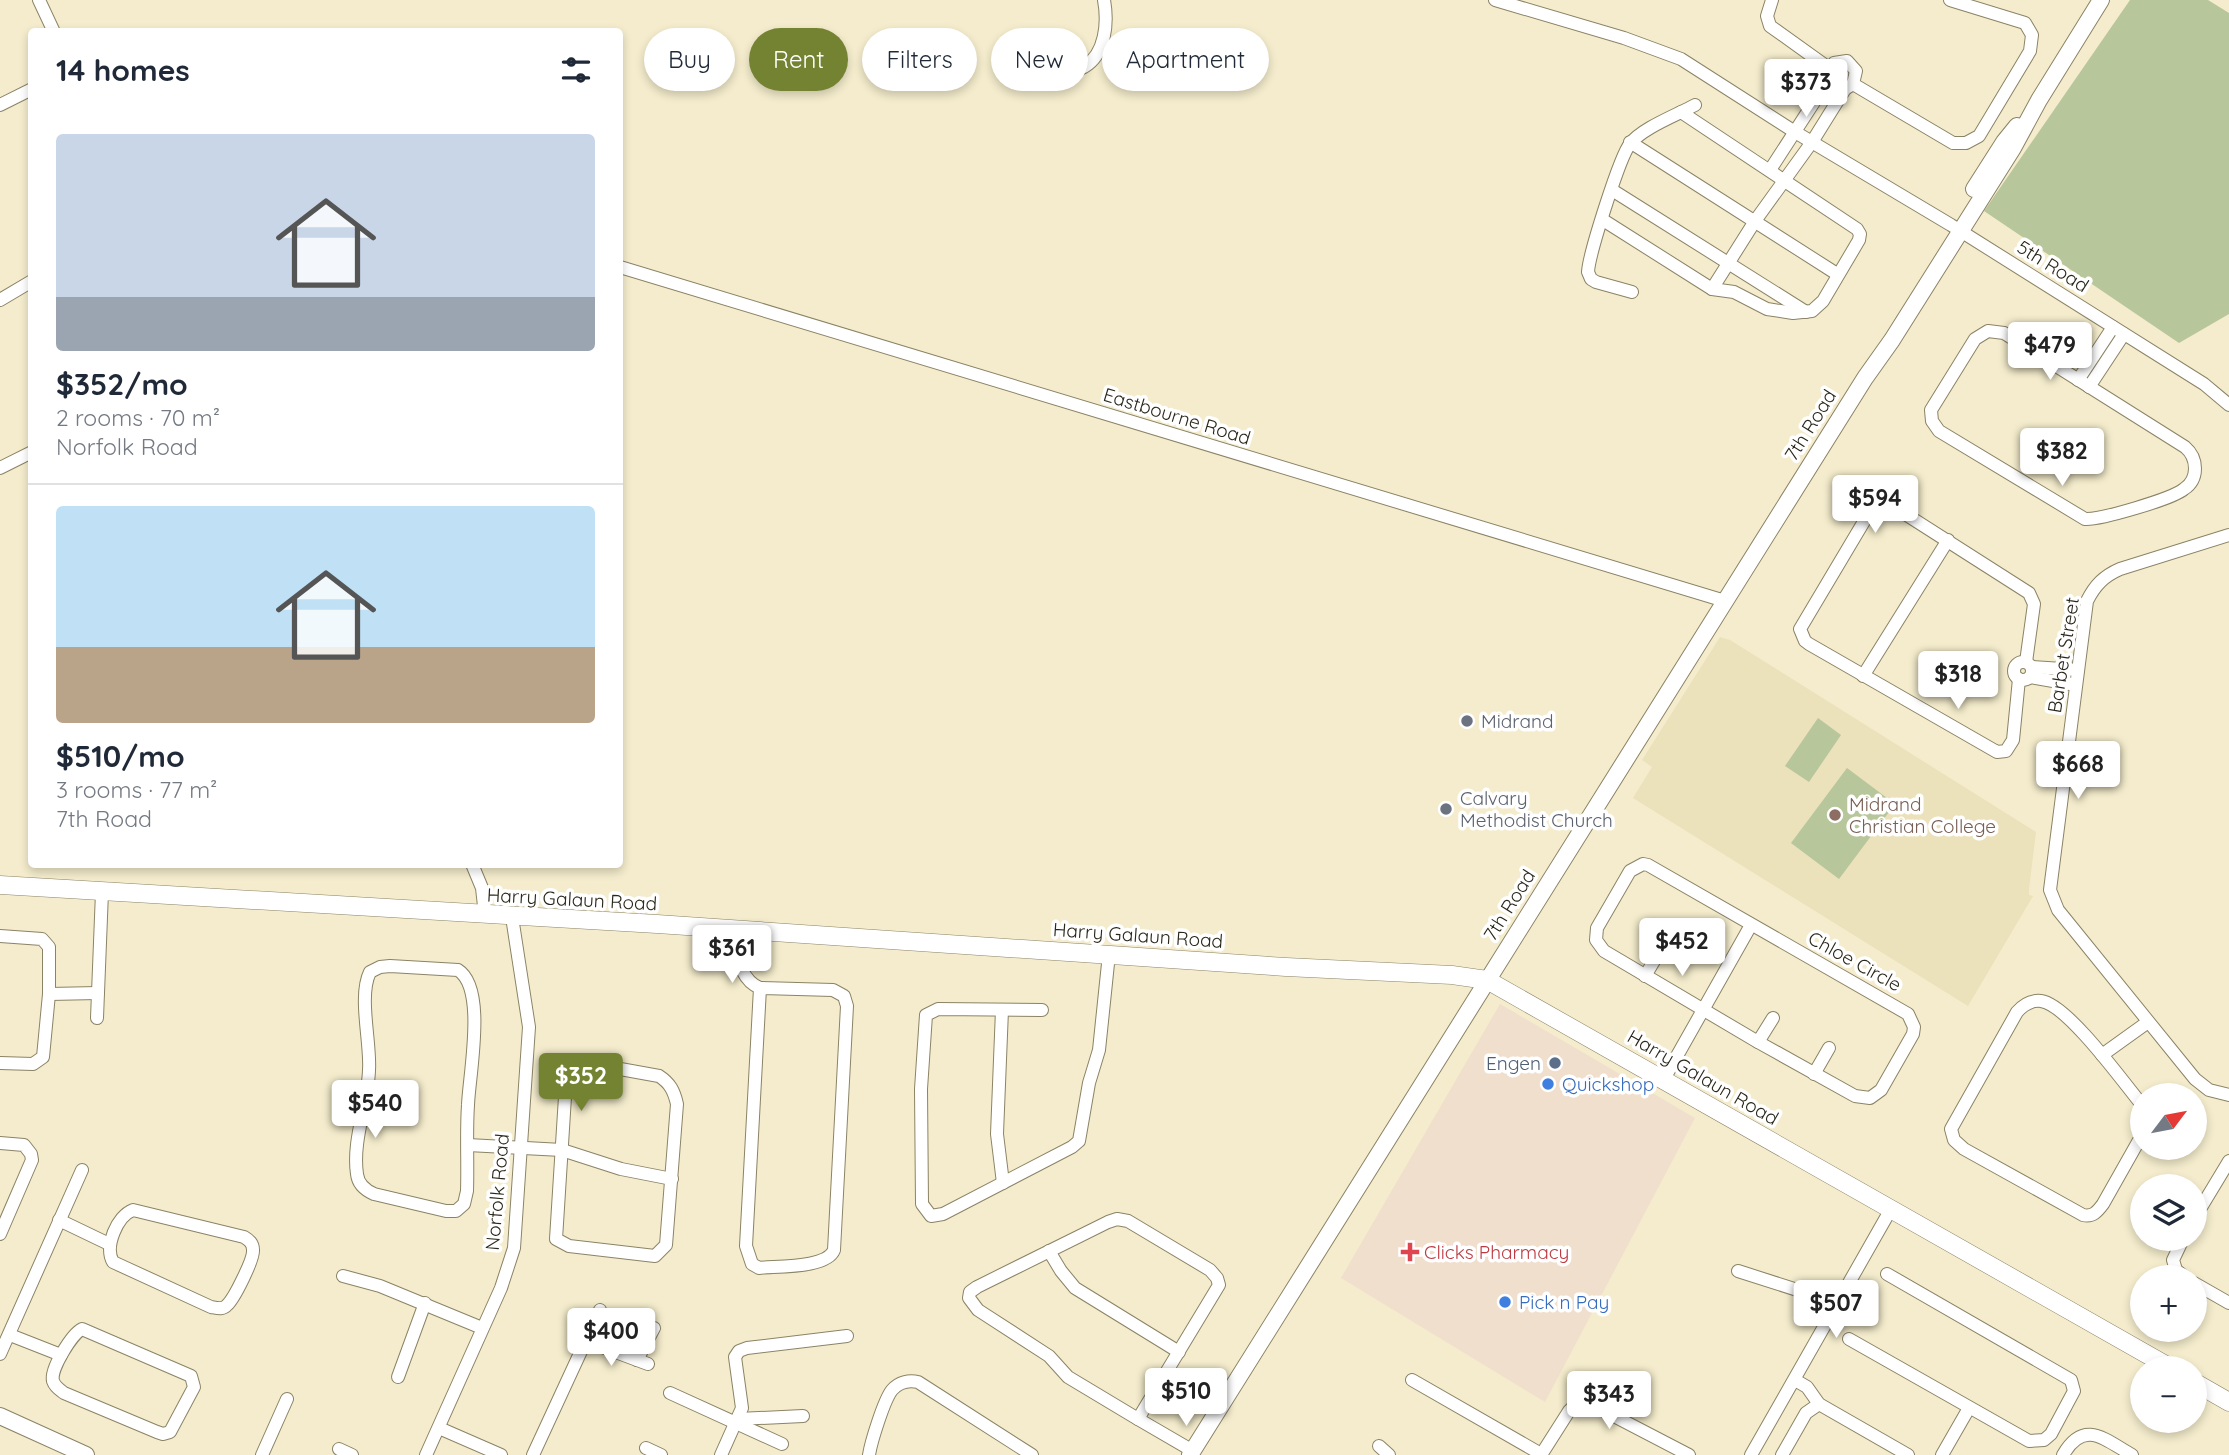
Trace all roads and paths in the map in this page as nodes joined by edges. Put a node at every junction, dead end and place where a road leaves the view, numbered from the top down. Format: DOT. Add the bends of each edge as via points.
graph roads {
  1 [pos="39,0"];
  2 [pos="1104,0"];
  3 [pos="1495,0"];
  4 [pos="1772,0"];
  5 [pos="1950,0"];
  6 [pos="2101,0"];
  7 [pos="52,28"];
  8 [pos="1088,63"];
  9 [pos="1829,74"];
  10 [pos="1849,87"];
  11 [pos="28,91"];
  12 [pos="0,105"];
  13 [pos="1695,105"];
  14 [pos="1681,112"];
  15 [pos="1808,112"];
  16 [pos="1823,123"];
  17 [pos="1795,132"];
  18 [pos="1630,142"];
  19 [pos="1812,142"];
  20 [pos="1785,148"];
  21 [pos="1800,157"];
  22 [pos="1770,170"];
  23 [pos="1783,179"];
  24 [pos="1612,190"];
  25 [pos="1603,220"];
  26 [pos="1755,220"];
  27 [pos="1955,228"];
  28 [pos="1728,263"];
  29 [pos="623,268"];
  30 [pos="1837,274"];
  31 [pos="28,283"];
  32 [pos="1712,289"];
  33 [pos="1633,292"];
  34 [pos="0,300"];
  35 [pos="1806,312"];
  36 [pos="2118,330"];
  37 [pos="2084,383"];
  38 [pos="2229,404"];
  39 [pos="28,454"];
  40 [pos="0,468"];
  41 [pos="2229,535"];
  42 [pos="1948,540"];
  43 [pos="1725,601"];
  44 [pos="2078,670"];
  45 [pos="2027,672"];
  46 [pos="1863,676"];
  47 [pos="2076,685"];
  48 [pos="474,868"];
  49 [pos="0,885"];
  50 [pos="102,892"];
  51 [pos="485,915"];
  52 [pos="512,917"];
  53 [pos="1751,925"];
  54 [pos="737,930"];
  55 [pos="0,936"];
  56 [pos="1660,951"];
  57 [pos="1109,954"];
  58 [pos="1645,976"];
  59 [pos="1487,980"];
  60 [pos="760,988"];
  61 [pos="98,993"];
  62 [pos="49,994"];
  63 [pos="1702,1008"];
  64 [pos="1002,1010"];
  65 [pos="1042,1010"];
  66 [pos="97,1018"];
  67 [pos="1773,1018"];
  68 [pos="2148,1022"];
  69 [pos="1758,1042"];
  70 [pos="1829,1048"];
  71 [pos="2102,1055"];
  72 [pos="0,1063"];
  73 [pos="1814,1074"];
  74 [pos="1664,1079"];
  75 [pos="2130,1090"];
  76 [pos="2229,1095"];
  77 [pos="0,1143"];
  78 [pos="468,1145"];
  79 [pos="521,1147"];
  80 [pos="562,1150"];
  81 [pos="2130,1156"];
  82 [pos="2229,1161"];
  83 [pos="82,1170"];
  84 [pos="672,1179"];
  85 [pos="1003,1183"];
  86 [pos="2207,1197"];
  87 [pos="1891,1209"];
  88 [pos="59,1220"];
  89 [pos="0,1234"];
  90 [pos="109,1244"];
  91 [pos="1049,1251"];
  92 [pos="1738,1271"];
  93 [pos="1887,1274"];
  94 [pos="343,1276"];
  95 [pos="2207,1290"];
  96 [pos="425,1303"];
  97 [pos="1838,1303"];
  98 [pos="2229,1303"];
  99 [pos="600,1310"];
  100 [pos="0,1322"];
  101 [pos="482,1328"];
  102 [pos="654,1328"];
  103 [pos="11,1331"];
  104 [pos="847,1336"];
  105 [pos="1849,1339"];
  106 [pos="586,1341"];
  107 [pos="1179,1352"];
  108 [pos="0,1354"];
  109 [pos="61,1355"];
  110 [pos="2150,1356"];
  111 [pos="398,1377"];
  112 [pos="1412,1380"];
  113 [pos="1794,1380"];
  114 [pos="2207,1389"];
  115 [pos="670,1392"];
  116 [pos="286,1399"];
  117 [pos="2229,1402"];
  118 [pos="1819,1404"];
  119 [pos="1969,1408"];
  120 [pos="0,1416"];
  121 [pos="803,1416"];
  122 [pos="1138,1419"];
  123 [pos="737,1421"];
  124 [pos="439,1428"];
  125 [pos="782,1444"];
  126 [pos="646,1448"];
  127 [pos="340,1449"];
  128 [pos="62,1450"];
  129 [pos="2065,1450"];
  130 [pos="1191,1453"];
  131 [pos="81,1454"];
  132 [pos="495,1454"];
  133 [pos="1541,1454"];
  134 [pos="262,1455"];
  135 [pos="352,1455"];
  136 [pos="426,1455"];
  137 [pos="533,1455"];
  138 [pos="661,1455"];
  139 [pos="721,1455"];
  140 [pos="869,1455"];
  141 [pos="1032,1455"];
  142 [pos="1689,1455"];
  143 [pos="1751,1455"];
  144 [pos="1782,1455"];
  145 [pos="1908,1455"];
  146 [pos="1942,1455"];
  147 [pos="2132,1455"];
  1 -- 7 [label="street"];
  2 -- 8 [label="street" via="1104,36"];
  3 -- 17 [label="street, 5th Road" via="1669,54"];
  4 -- 9 [label="street" via="1767,16 1770,26"];
  5 -- 10 [label="street" via="2025,23 2032,35 2029,51 1979,136 1954,143"];
  6 -- 27 [label="street, 7th Road" via="2039,100 2004,142"];
  9 -- 10 [label="street" via="1835,87"];
  9 -- 10 [label="street" via="1840,61 1847,61 1856,71"];
  9 -- 15 [label="street"];
  10 -- 16 [label="street"];
  11 -- 12 [label="street"];
  13 -- 14 [label="street"];
  14 -- 18 [label="street"];
  14 -- 22 [label="street"];
  15 -- 16 [label="street"];
  15 -- 17 [label="street"];
  16 -- 19 [label="street"];
  17 -- 19 [label="street, 5th Road"];
  17 -- 20 [label="street"];
  18 -- 24 [label="street"];
  18 -- 26 [label="street"];
  19 -- 21 [label="street"];
  19 -- 27 [label="street, 5th Road"];
  20 -- 21 [label="street"];
  20 -- 22 [label="street"];
  21 -- 23 [label="street"];
  22 -- 23 [label="street"];
  23 -- 26 [label="street"];
  23 -- 30 [label="street" via="1860,234"];
  24 -- 25 [label="street"];
  24 -- 28 [label="street"];
  25 -- 32 [label="street"];
  25 -- 33 [label="street" via="1588,276"];
  26 -- 28 [label="street"];
  26 -- 30 [label="street"];
  27 -- 36 [label="street, 5th Road"];
  27 -- 43 [label="street, 7th Road" via="1892,340"];
  28 -- 32 [label="street"];
  28 -- 35 [label="street"];
  29 -- 43 [label="street, Eastbourne Road"];
  30 -- 35 [label="street" via="1819,306"];
  31 -- 34 [label="street"];
  32 -- 35 [label="street" via="1734,292 1767,309"];
  36 -- 37 [label="street"];
  36 -- 38 [label="street, 5th Road"];
  37 -- 37 [label="street" via="2190,451 2194,475 2185,489 2099,519 2085,519 1939,431 1932,421 1931,410 1938,398 1975,339 1988,331 2004,333"];
  39 -- 40 [label="street"];
  41 -- 44 [label="street, Barbet Street" via="2105,577 2087,601"];
  42 -- 45 [label="street" via="2029,593 2034,604"];
  42 -- 46 [label="street"];
  42 -- 46 [label="street" via="1888,503 1869,513 1800,629 1809,645"];
  43 -- 59 [label="street, 7th Road"];
  44 -- 45 [label="street"];
  44 -- 47 [label="street, Barbet Street"];
  45 -- 46 [label="street" via="2013,740 2002,752"];
  45 -- 47 [label="street"];
  47 -- 68 [label="street, Barbet Street" via="2051,896"];
  48 -- 51 [label="street"];
  49 -- 50 [label="main road, Harry Galaun Road"];
  50 -- 51 [label="main road, Harry Galaun Road"];
  50 -- 61 [label="street"];
  51 -- 52 [label="main road, Harry Galaun Road"];
  52 -- 54 [label="main road, Harry Galaun Road"];
  52 -- 79 [label="street, Norfolk Road" via="529,1027"];
  53 -- 58 [label="street, Chloe Circle" via="1648,865 1636,867 1595,934 1604,951"];
  53 -- 63 [label="street"];
  53 -- 73 [label="street, Chloe Circle" via="1902,1009 1912,1021 1910,1041 1881,1090 1870,1098 1855,1096"];
  54 -- 57 [label="main road, Harry Galaun Road"];
  54 -- 60 [label="street" via="740,966"];
  55 -- 62 [label="street" via="48,943"];
  56 -- 58 [label="street"];
  57 -- 59 [label="main road, Harry Galaun Road"];
  57 -- 85 [label="street" via="1100,1045 1081,1136 1072,1147"];
  58 -- 63 [label="street, Chloe Circle"];
  59 -- 74 [label="main road, Harry Galaun Road"];
  59 -- 130 [label="street, 7th Road"];
  60 -- 60 [label="street" via="833,990 844,996 847,1006 834,1250 819,1262 759,1268 752,1264 746,1246"];
  61 -- 62 [label="street"];
  61 -- 66 [label="street"];
  62 -- 72 [label="street" via="41,1060"];
  63 -- 69 [label="street, Chloe Circle"];
  63 -- 74 [label="street"];
  64 -- 65 [label="street"];
  64 -- 85 [label="street" via="997,1134"];
  64 -- 85 [label="street" via="938,1009 926,1016 922,1204 926,1213 936,1216"];
  67 -- 69 [label="street"];
  68 -- 71 [label="street"];
  68 -- 76 [label="street, Barbet Street" via="2195,1079 2209,1090"];
  69 -- 73 [label="street, Chloe Circle"];
  70 -- 73 [label="street"];
  71 -- 75 [label="street"];
  71 -- 81 [label="street" via="2056,1007 2041,1001 2027,1004 2017,1012 1952,1125 1954,1140 2089,1216 2103,1204"];
  74 -- 87 [label="main road, Harry Galaun Road"];
  77 -- 89 [label="street" via="23,1146 32,1160"];
  78 -- 78 [label="street" via="467,1191 464,1204 456,1211 373,1194 357,1178 357,1144 369,1070 366,987 368,975 376,968 458,970 468,979 475,1034"];
  78 -- 79 [label="street"];
  79 -- 80 [label="street"];
  79 -- 101 [label="street, Norfolk Road" via="514,1248"];
  80 -- 84 [label="street"];
  80 -- 84 [label="street" via="555,1234 564,1245 659,1254 666,1245"];
  80 -- 84 [label="street" via="567,1071 573,1063 659,1076 670,1086 677,1104"];
  82 -- 86 [label="street"];
  83 -- 88 [label="street"];
  87 -- 97 [label="street"];
  87 -- 110 [label="main road, Harry Galaun Road"];
  88 -- 90 [label="street"];
  88 -- 103 [label="street"];
  90 -- 90 [label="street" via="124,1215 133,1210 244,1237 254,1252 229,1303 219,1308 113,1262"];
  91 -- 107 [label="street" via="1075,1288"];
  91 -- 107 [label="street" via="1108,1222 1123,1220 1210,1270 1219,1285 1217,1292"];
  91 -- 122 [label="street" via="973,1289 971,1302 1049,1356 1068,1377"];
  92 -- 97 [label="street"];
  93 -- 119 [label="street" via="2074,1384 2051,1434 2039,1441 2029,1441"];
  94 -- 96 [label="street"];
  95 -- 98 [label="street"];
  96 -- 101 [label="street"];
  96 -- 111 [label="street"];
  97 -- 113 [label="street"];
  99 -- 106 [label="street"];
  100 -- 103 [label="street"];
  101 -- 124 [label="street, Norfolk Road"];
  102 -- 106 [label="street" via="642,1362"];
  103 -- 108 [label="street"];
  103 -- 109 [label="street"];
  104 -- 123 [label="street" via="739,1351 735,1357 742,1408"];
  105 -- 119 [label="street"];
  106 -- 137 [label="street"];
  107 -- 122 [label="street"];
  109 -- 109 [label="street" via="75,1333 88,1330 189,1375 194,1387 173,1429 163,1434 61,1391 52,1376"];
  112 -- 133 [label="street"];
  113 -- 118 [label="street" via="1807,1387"];
  113 -- 143 [label="street"];
  114 -- 117 [label="main road"];
  115 -- 123 [label="street"];
  116 -- 134 [label="street"];
  118 -- 144 [label="street" via="1806,1413"];
  118 -- 145 [label="street"];
  119 -- 146 [label="street"];
  120 -- 128 [label="street"];
  121 -- 123 [label="street"];
  122 -- 130 [label="street"];
  123 -- 125 [label="street"];
  123 -- 139 [label="street"];
  124 -- 132 [label="street"];
  124 -- 136 [label="street, Norfolk Road"];
  126 -- 138 [label="street"];
  127 -- 135 [label="street"];
  128 -- 131 [label="street"];
  129 -- 147 [label="street" via="2073,1439 2093,1434"];
  133 -- 142 [label="street" via="1569,1411 1589,1403"];
  140 -- 141 [label="street" via="889,1395 911,1381"];
}
